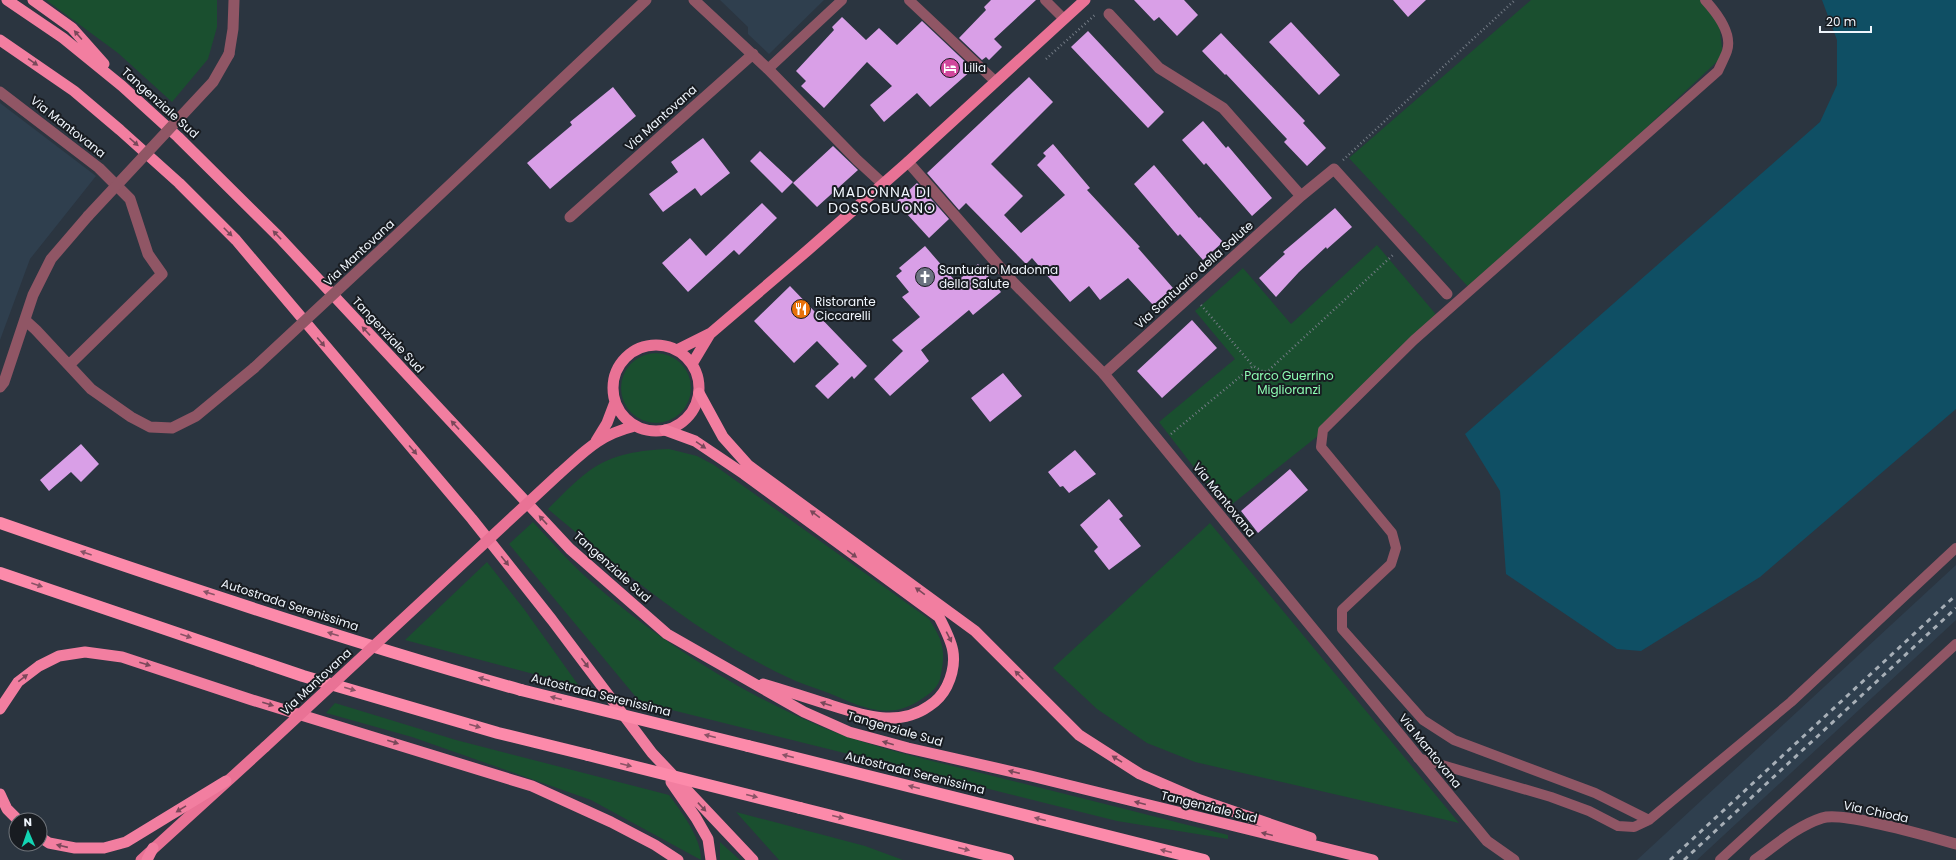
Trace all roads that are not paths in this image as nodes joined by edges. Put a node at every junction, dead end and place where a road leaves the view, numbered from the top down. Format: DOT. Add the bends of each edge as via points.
graph roads {
  1 [pos="7,0"];
  2 [pos="33,0"];
  3 [pos="234,0"];
  4 [pos="646,0"];
  5 [pos="694,0"];
  6 [pos="842,0"];
  7 [pos="909,0"];
  8 [pos="1045,0"];
  9 [pos="1085,0"];
  10 [pos="1705,0"];
  11 [pos="1104,13"];
  12 [pos="1064,19"];
  13 [pos="0,40"];
  14 [pos="752,54"];
  15 [pos="768,69"];
  16 [pos="995,81"];
  17 [pos="122,86"];
  18 [pos="0,92"];
  19 [pos="908,162"];
  20 [pos="882,183"];
  21 [pos="1301,196"];
  22 [pos="570,217"];
  23 [pos="1447,294"];
  24 [pos="25,320"];
  25 [pos="710,333"];
  26 [pos="677,350"];
  27 [pos="692,364"];
  28 [pos="69,365"];
  29 [pos="1104,374"];
  30 [pos="0,387"];
  31 [pos="699,393"];
  32 [pos="616,402"];
  33 [pos="635,426"];
  34 [pos="665,430"];
  35 [pos="596,441"];
  36 [pos="0,523"];
  37 [pos="1956,548"];
  38 [pos="0,572"];
  39 [pos="1956,644"];
  40 [pos="738,676"];
  41 [pos="0,709"];
  42 [pos="652,753"];
  43 [pos="1418,758"];
  44 [pos="226,781"];
  45 [pos="0,794"];
  46 [pos="10,812"];
  47 [pos="1649,820"];
  48 [pos="48,842"];
  49 [pos="1956,844"];
  50 [pos="154,848"];
  51 [pos="141,860"];
  52 [pos="147,860"];
  53 [pos="678,860"];
  54 [pos="712,860"];
  55 [pos="753,860"];
  56 [pos="1008,860"];
  57 [pos="1204,860"];
  58 [pos="1373,860"];
  59 [pos="1514,860"];
  60 [pos="1720,860"];
  61 [pos="1755,860"];
  1 -- 17 [label="highway, Tangenziale Sud" via="63,38"];
  17 -- 2 [label="highway, one-way" via="72,28"];
  3 -- 24 [label="street, bridge" via="229,54 213,82 51,259 33,295"];
  4 -- 28 [label="street, Via Mantovana, bridge" via="254,368 196,416 172,428 150,427 91,389"];
  5 -- 14 [label="street"];
  6 -- 15 [label="lane"];
  7 -- 16 [label="lane"];
  8 -- 12 [label="lane"];
  9 -- 12 [label="main road"];
  10 -- 47 [label="lane" via="1716,12 1727,34 1728,50 1718,70 1414,340 1323,430 1321,447 1392,533 1396,548 1391,564 1342,610 1342,629 1376,669 1423,720 1454,740 1595,793"];
  11 -- 21 [label="street" via="1158,68 1223,108"];
  12 -- 16 [label="main road"];
  13 -- 42 [label="highway, one-way" via="74,91 179,183 236,240 472,519"];
  14 -- 15 [label="street"];
  14 -- 22 [label="street, Via Mantovana"];
  15 -- 20 [label="street"];
  16 -- 19 [label="main road"];
  40 -- 17 [label="highway, Tangenziale Sud, one-way" via="667,634 570,549 279,237 178,137"];
  18 -- 28 [label="street, Via Mantovana" via="99,168 130,199 148,254 162,274"];
  19 -- 20 [label="main road"];
  19 -- 29 [label="street, Via Mantovana" via="1013,282"];
  20 -- 25 [label="main road"];
  21 -- 23 [label="street, Via Santuario della Salute" via="1334,169"];
  21 -- 29 [label="street, Via Santuario della Salute"];
  24 -- 28 [label="street, Via Mantovana"];
  24 -- 30 [label="street"];
  25 -- 26 [label="main road"];
  25 -- 27 [label="main road"];
  26 -- 27 [label="main road, Via Mantovana"];
  26 -- 32 [label="main road, Via Mantovana" via="657,345 636,350 628,355 621,363 613,382"];
  27 -- 31 [label="main road, Via Mantovana" via="697,373"];
  29 -- 43 [label="street, Via Mantovana"];
  31 -- 34 [label="main road, Via Mantovana" via="697,404 684,421"];
  58 -- 31 [label="highway, one-way" via="1200,800 1140,774 1079,735 975,631 748,464 722,437"];
  32 -- 33 [label="main road, Via Mantovana" via="627,420"];
  32 -- 35 [label="main road, Via Mantovana"];
  33 -- 34 [label="main road, Via Mantovana" via="655,431"];
  33 -- 35 [label="main road, Via Mantovana" via="615,431"];
  34 -- 40 [label="highway, one-way" via="695,441 744,474 938,617 952,643 953,666 945,691 922,711 904,718 886,719 861,715"];
  35 -- 44 [label="main road, Via Mantovana, bridge"];
  57 -- 36 [label="highway, Autostrada Serenissima, one-way, bridge" via="521,690 399,656"];
  37 -- 47 [label="lane" via="1791,702"];
  38 -- 56 [label="highway, one-way, bridge" via="303,676 498,733"];
  39 -- 60 [label="lane"];
  58 -- 40 [label="highway, Tangenziale Sud, one-way" via="849,732 804,712"];
  41 -- 53 [label="highway, one-way" via="18,682 39,666 59,656 85,652 122,657 252,700 532,786 611,822"];
  42 -- 54 [label="highway" via="708,839"];
  42 -- 55 [label="highway, one-way"];
  43 -- 47 [label="lane" via="1551,797 1589,811 1618,826 1634,827"];
  43 -- 59 [label="street, Via Mantovana" via="1487,841"];
  44 -- 48 [label="highway, one-way" via="126,842 104,848 74,848"];
  44 -- 50 [label="main road, Via Mantovana"];
  45 -- 46 [label="highway"];
  49 -- 61 [label="street, Via Chioda" via="1851,818 1823,817 1796,829"];
  50 -- 51 [label="main road, Via Mantovana"];
  50 -- 52 [label="highway"];
}
